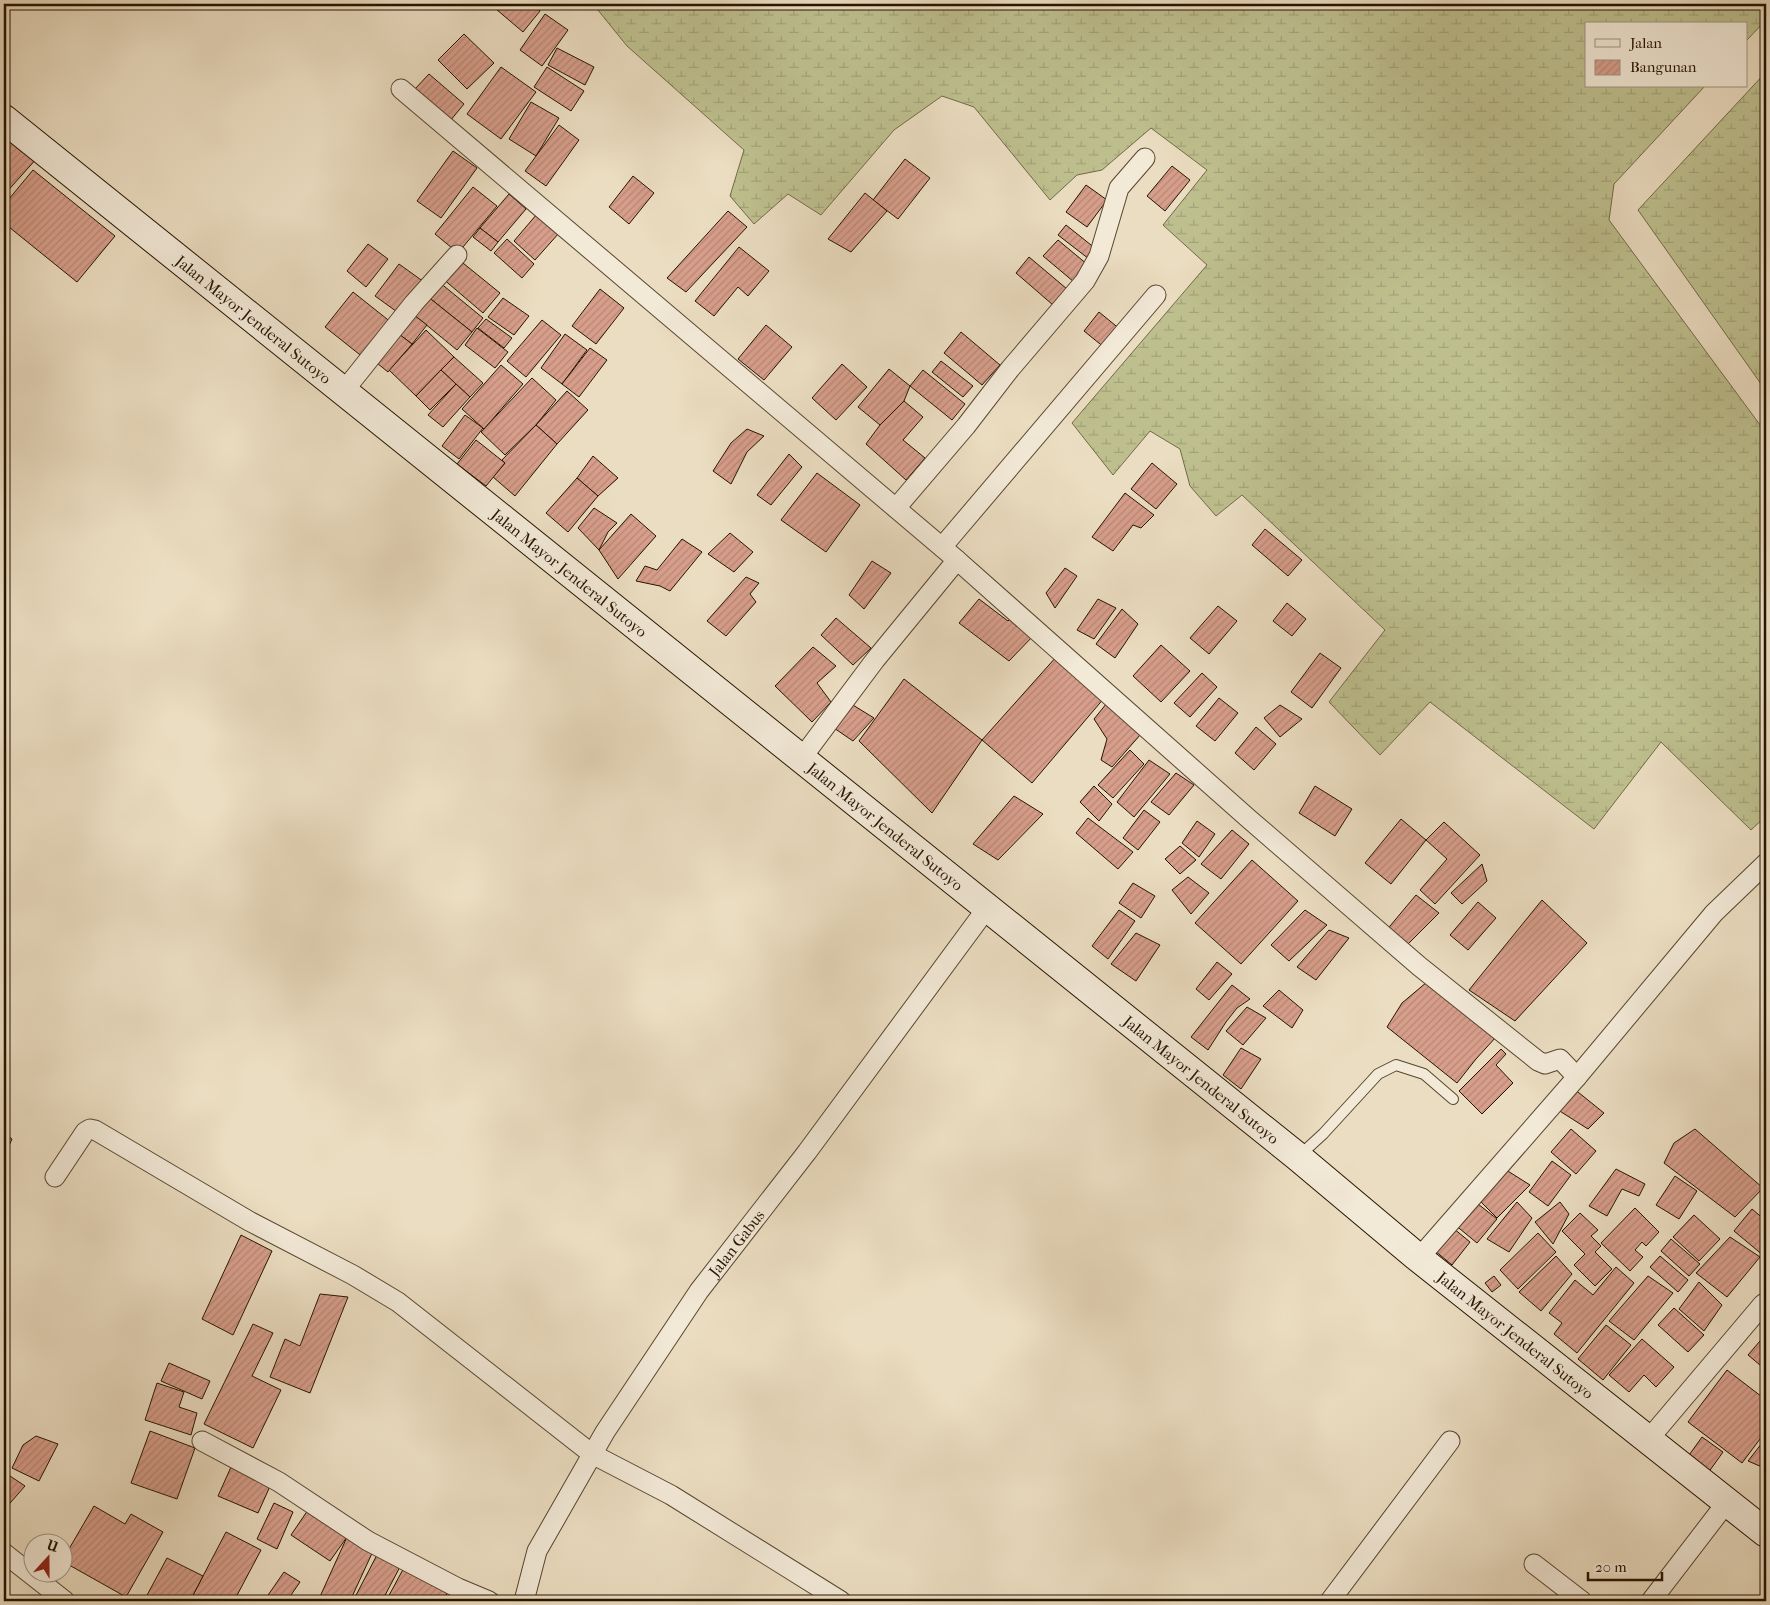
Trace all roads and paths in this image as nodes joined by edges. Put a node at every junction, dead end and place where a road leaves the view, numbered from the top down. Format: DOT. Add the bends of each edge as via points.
graph roads {
  1 [pos="401,90"];
  2 [pos="4,119"];
  3 [pos="1146,158"];
  4 [pos="457,255"];
  5 [pos="1156,296"];
  6 [pos="343,392"];
  7 [pos="896,508"];
  8 [pos="942,547"];
  9 [pos="957,560"];
  10 [pos="801,759"];
  11 [pos="1766,863"];
  12 [pos="987,908"];
  13 [pos="1568,1067"];
  14 [pos="1453,1099"];
  15 [pos="1298,1157"];
  16 [pos="55,1177"];
  17 [pos="1410,1251"];
  18 [pos="1763,1304"];
  19 [pos="1648,1440"];
  20 [pos="202,1441"];
  21 [pos="1450,1442"];
  22 [pos="599,1444"];
  23 [pos="1727,1502"];
  24 [pos="1766,1533"];
  25 [pos="4,1553"];
  26 [pos="1534,1564"];
  27 [pos="65,1601"];
  28 [pos="489,1601"];
  29 [pos="524,1601"];
  30 [pos="841,1601"];
  31 [pos="1330,1601"];
  32 [pos="1582,1601"];
  33 [pos="1651,1601"];
  1 -- 7 [label="street"];
  2 -- 6 [label="main road, Jalan Mayor Jenderal Sutoyo"];
  3 -- 7 [label="street" via="1119,188 1099,256 1085,281"];
  4 -- 6 [label="street"];
  5 -- 8 [label="street"];
  6 -- 10 [label="main road, Jalan Mayor Jenderal Sutoyo"];
  7 -- 8 [label="street"];
  8 -- 9 [label="street"];
  9 -- 10 [label="street" via="875,660"];
  9 -- 13 [label="street" via="1249,820 1419,966 1541,1063"];
  10 -- 12 [label="main road, Jalan Mayor Jenderal Sutoyo"];
  11 -- 13 [label="street"];
  12 -- 15 [label="main road, Jalan Mayor Jenderal Sutoyo"];
  12 -- 22 [label="street, Jalan Gabus" via="807,1152 699,1291"];
  13 -- 17 [label="street"];
  14 -- 15 [label="lane" via="1424,1074 1396,1065 1378,1074"];
  15 -- 17 [label="main road, Jalan Mayor Jenderal Sutoyo"];
  16 -- 22 [label="street" via="85,1132 95,1130 249,1221 398,1302"];
  17 -- 19 [label="main road, Jalan Mayor Jenderal Sutoyo"];
  18 -- 19 [label="street"];
  19 -- 23 [label="main road, Jalan Mayor Jenderal Sutoyo"];
  20 -- 28 [label="street" via="280,1482 368,1541"];
  21 -- 31 [label="street"];
  22 -- 29 [label="street, Jalan Gabus" via="537,1551"];
  22 -- 30 [label="street" via="671,1495"];
  23 -- 24 [label="main road, Jalan Mayor Jenderal Sutoyo"];
  23 -- 33 [label="street"];
  25 -- 27 [label="street"];
  26 -- 32 [label="street"];
}
